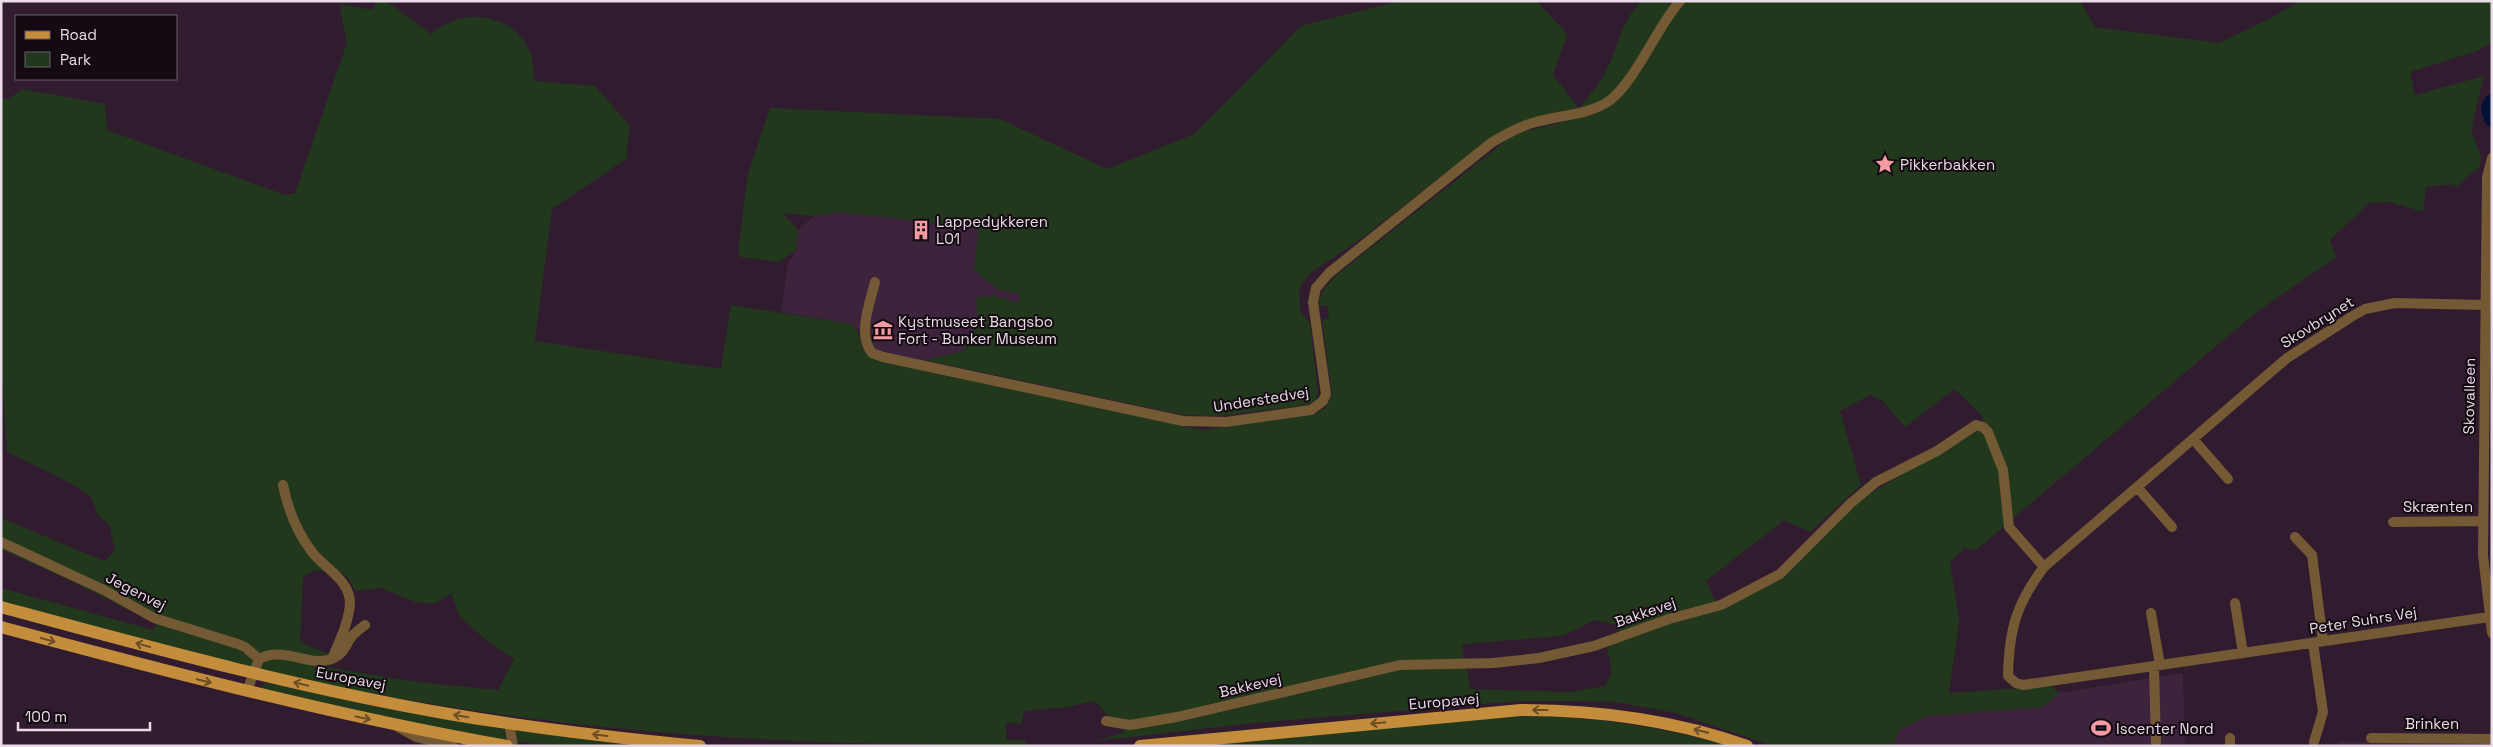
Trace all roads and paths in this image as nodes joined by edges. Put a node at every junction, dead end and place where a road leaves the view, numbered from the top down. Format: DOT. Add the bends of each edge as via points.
graph roads {
  1 [pos="1680,1"];
  2 [pos="2492,158"];
  3 [pos="875,282"];
  4 [pos="2485,305"];
  5 [pos="2193,439"];
  6 [pos="2228,479"];
  7 [pos="284,485"];
  8 [pos="2137,487"];
  9 [pos="2487,505"];
  10 [pos="2483,521"];
  11 [pos="2393,522"];
  12 [pos="2172,527"];
  13 [pos="2295,537"];
  14 [pos="1,542"];
  15 [pos="2044,567"];
  16 [pos="2234,603"];
  17 [pos="1,607"];
  18 [pos="2151,612"];
  19 [pos="2489,617"];
  20 [pos="365,624"];
  21 [pos="1,627"];
  22 [pos="2492,633"];
  23 [pos="2318,642"];
  24 [pos="2243,653"];
  25 [pos="259,659"];
  26 [pos="332,659"];
  27 [pos="2157,665"];
  28 [pos="253,672"];
  29 [pos="2016,683"];
  30 [pos="247,691"];
  31 [pos="1106,721"];
  32 [pos="509,724"];
  33 [pos="394,725"];
  34 [pos="2371,738"];
  35 [pos="2492,739"];
  36 [pos="2314,742"];
  37 [pos="453,746"];
  38 [pos="508,746"];
  39 [pos="513,746"];
  40 [pos="700,746"];
  41 [pos="1140,746"];
  42 [pos="1747,746"];
  43 [pos="2156,746"];
  1 -- 3 [label="street, Understedvej" via="1623,87 1610,100 1594,109 1536,122 1491,143 1329,273 1316,288 1313,302 1326,394 1323,401 1311,410 1226,422 1183,421 883,357 872,353 865,338"];
  2 -- 4 [label="street, Skovalleen" via="2487,178"];
  4 -- 5 [label="street, Skovbrynet" via="2395,303 2365,309 2287,358"];
  4 -- 9 [label="street, Skovalleen"];
  5 -- 6 [label="street"];
  5 -- 8 [label="street, Skovbrynet"];
  7 -- 26 [label="street" via="290,517 312,552 340,579 348,592 347,618"];
  8 -- 12 [label="street"];
  8 -- 15 [label="street, Skovbrynet"];
  9 -- 10 [label="street, Skovalleen"];
  10 -- 11 [label="street, Skrænten"];
  10 -- 19 [label="street, Skovalleen" via="2484,583"];
  13 -- 23 [label="street" via="2312,555"];
  14 -- 25 [label="street, Jegenvej" via="104,590 154,618 246,647"];
  15 -- 29 [label="street, Skovbrynet" via="2014,616 2008,676"];
  15 -- 31 [label="street, Bakkevej" via="2010,527 2003,470 1988,432 1976,425 1937,451 1876,482 1851,502 1780,574 1721,605 1669,619 1594,646 1539,658 1493,663 1400,665 1177,717 1130,725"];
  16 -- 24 [label="street"];
  28 -- 17 [label="main road, Europavej, one-way"];
  18 -- 27 [label="street"];
  19 -- 22 [label="street, Skovalleen"];
  19 -- 23 [label="street, Peter Suhrs Vej"];
  20 -- 26 [label="street" via="352,636 342,653"];
  21 -- 30 [label="main road, one-way"];
  23 -- 24 [label="street, Peter Suhrs Vej"];
  23 -- 36 [label="street" via="2323,712"];
  24 -- 27 [label="street, Peter Suhrs Vej"];
  25 -- 26 [label="street" via="272,653"];
  25 -- 28 [label="street"];
  27 -- 29 [label="street, Peter Suhrs Vej" via="2023,685"];
  27 -- 43 [label="street"];
  28 -- 30 [label="street"];
  32 -- 28 [label="main road, Europavej, one-way"];
  30 -- 33 [label="main road, one-way"];
  32 -- 39 [label="street"];
  40 -- 32 [label="main road, Europavej, one-way"];
  33 -- 37 [label="street" via="416,738"];
  33 -- 38 [label="main road"];
  34 -- 35 [label="street, Brinken"];
  42 -- 41 [label="main road, Europavej, one-way" via="1674,724 1575,710 1512,711"];
}
